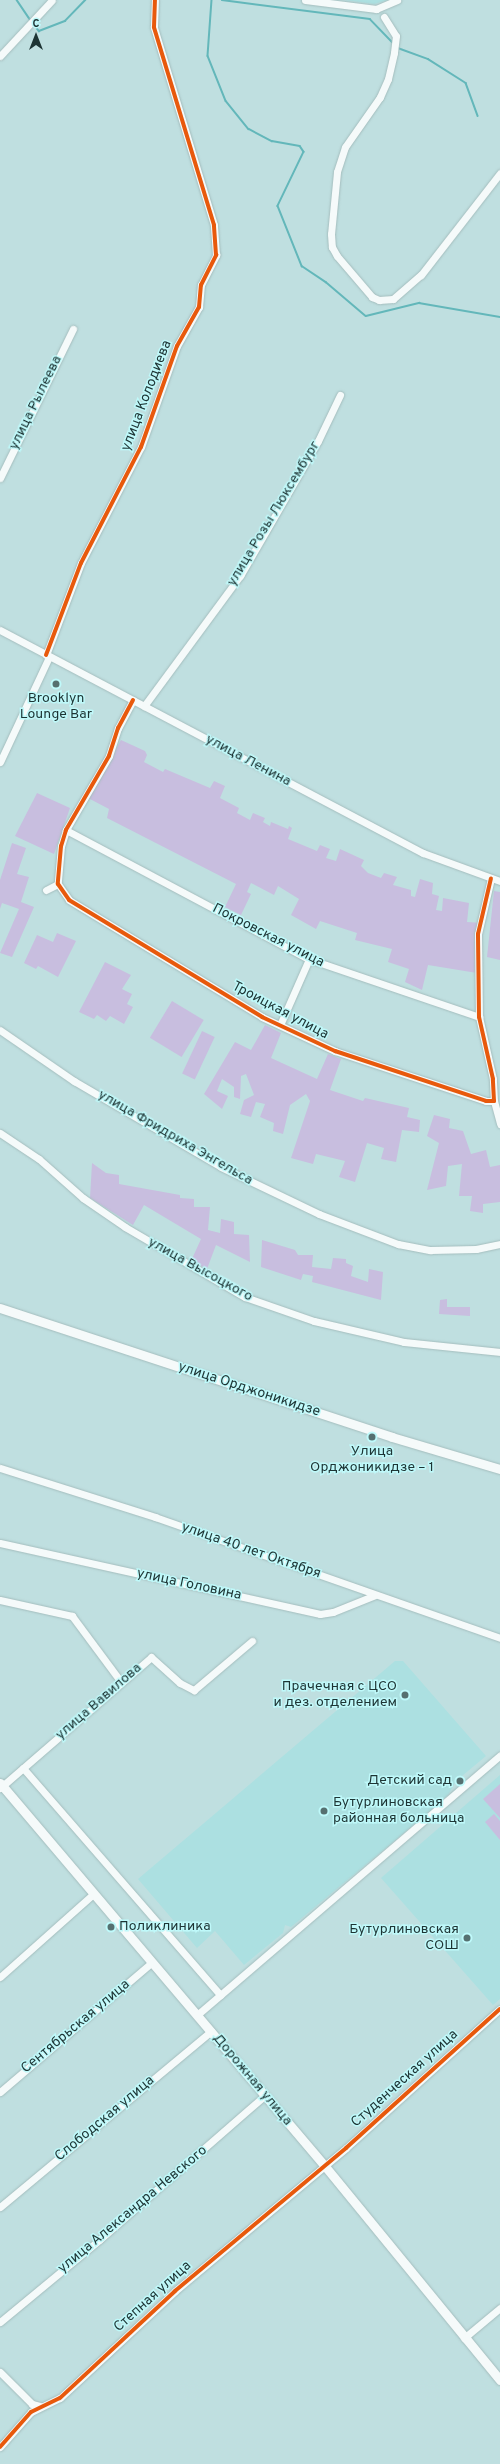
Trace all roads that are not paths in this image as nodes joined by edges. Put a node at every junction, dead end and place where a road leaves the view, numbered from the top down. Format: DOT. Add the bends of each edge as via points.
graph roads {
  1 [pos="52,0"];
  2 [pos="155,0"];
  3 [pos="305,0"];
  4 [pos="397,0"];
  5 [pos="384,16"];
  6 [pos="0,56"];
  7 [pos="500,173"];
  8 [pos="73,329"];
  9 [pos="340,395"];
  10 [pos="0,478"];
  11 [pos="0,630"];
  12 [pos="47,656"];
  13 [pos="133,700"];
  14 [pos="144,706"];
  15 [pos="0,762"];
  16 [pos="66,830"];
  17 [pos="491,878"];
  18 [pos="500,881"];
  19 [pos="58,884"];
  20 [pos="46,890"];
  21 [pos="309,959"];
  22 [pos="479,1017"];
  23 [pos="280,1025"];
  24 [pos="0,1030"];
  25 [pos="494,1101"];
  26 [pos="500,1124"];
  27 [pos="0,1134"];
  28 [pos="500,1244"];
  29 [pos="0,1308"];
  30 [pos="500,1352"];
  31 [pos="0,1468"];
  32 [pos="500,1469"];
  33 [pos="0,1543"];
  34 [pos="375,1595"];
  35 [pos="0,1600"];
  36 [pos="500,1638"];
  37 [pos="252,1641"];
  38 [pos="120,1682"];
  39 [pos="500,1755"];
  40 [pos="24,1768"];
  41 [pos="1,1786"];
  42 [pos="93,1894"];
  43 [pos="152,1962"];
  44 [pos="0,1977"];
  45 [pos="220,1995"];
  46 [pos="500,2009"];
  47 [pos="197,2015"];
  48 [pos="211,2031"];
  49 [pos="0,2092"];
  50 [pos="264,2096"];
  51 [pos="324,2165"];
  52 [pos="0,2207"];
  53 [pos="500,2308"];
  54 [pos="0,2322"];
  55 [pos="464,2338"];
  56 [pos="0,2372"];
  57 [pos="500,2380"];
  58 [pos="40,2406"];
  59 [pos="0,2446"];
  1 -- 6 [label="street"];
  2 -- 12 [label="street, улица Колодиева" via="154,27 214,225 216,255 201,285 198,307 178,346 140,447 81,563"];
  3 -- 4 [label="street" via="376,9"];
  5 -- 7 [label="street" via="396,36 394,53 388,79 380,97 345,147 337,172 332,247 337,256 372,297 379,300 393,299 421,275"];
  8 -- 10 [label="street, улица Рылеева"];
  9 -- 14 [label="street, улица Розы Люксембург" via="318,441 240,576"];
  11 -- 12 [label="street, улица Ленина"];
  12 -- 13 [label="street, улица Ленина"];
  12 -- 15 [label="street, улица Колодиева"];
  13 -- 14 [label="street, улица Ленина"];
  13 -- 16 [label="street" via="118,728 109,756"];
  14 -- 17 [label="street, улица Ленина" via="422,853"];
  16 -- 19 [label="street" via="61,846"];
  16 -- 21 [label="street, Покровская улица"];
  17 -- 18 [label="street, улица Ленина"];
  17 -- 22 [label="street" via="478,934"];
  19 -- 20 [label="street"];
  19 -- 23 [label="street, Троицкая улица" via="69,900"];
  21 -- 22 [label="street, Покровская улица"];
  21 -- 23 [label="street"];
  22 -- 25 [label="street" via="493,1079"];
  23 -- 25 [label="street, Троицкая улица" via="335,1051 486,1101"];
  24 -- 28 [label="street, улица Фридриха Энгельса" via="74,1081 221,1168 319,1214 398,1244 430,1250 476,1249"];
  25 -- 26 [label="street"];
  27 -- 30 [label="street, улица Высоцкого" via="39,1160 83,1198 125,1227 245,1297 314,1321 404,1342"];
  29 -- 32 [label="main road, улица Орджоникидзе" via="392,1437"];
  31 -- 34 [label="street, улица 40 лет Октября" via="155,1517"];
  33 -- 34 [label="street, улица Головина" via="320,1614 333,1612"];
  34 -- 36 [label="street, улица 40 лет Октября"];
  35 -- 38 [label="street" via="72,1616"];
  37 -- 38 [label="street, улица Вавилова" via="194,1690 180,1683 151,1657"];
  38 -- 40 [label="street, улица Вавилова"];
  39 -- 45 [label="street"];
  40 -- 41 [label="street, улица Вавилова"];
  40 -- 45 [label="street"];
  41 -- 42 [label="main road, Дорожная улица"];
  42 -- 43 [label="main road, Дорожная улица"];
  42 -- 44 [label="street"];
  43 -- 47 [label="main road, Дорожная улица"];
  43 -- 49 [label="street, Сентябрьская улица"];
  45 -- 47 [label="street"];
  46 -- 51 [label="street, Студенческая улица"];
  47 -- 48 [label="main road, Дорожная улица"];
  48 -- 50 [label="main road, Дорожная улица"];
  48 -- 52 [label="street, Слободская улица"];
  50 -- 51 [label="main road, Дорожная улица"];
  50 -- 54 [label="street, улица Александра Невского" via="99,2240"];
  51 -- 55 [label="main road, Дорожная улица"];
  51 -- 58 [label="street, Степная улица" via="175,2291 60,2398"];
  53 -- 55 [label="street"];
  55 -- 57 [label="main road, Дорожная улица"];
  56 -- 58 [label="street" via="32,2404"];
  58 -- 59 [label="street, Степная улица" via="20,2423"];
}
